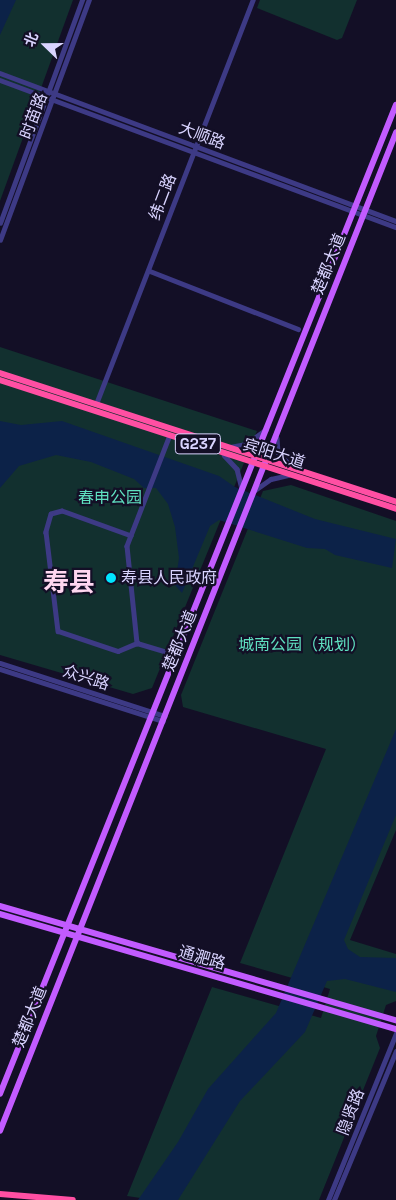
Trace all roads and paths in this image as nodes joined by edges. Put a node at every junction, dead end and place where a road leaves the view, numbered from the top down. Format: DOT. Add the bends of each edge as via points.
graph roads {
  1 [pos="82,0"];
  2 [pos="89,0"];
  3 [pos="254,0"];
  4 [pos="0,73"];
  5 [pos="0,80"];
  6 [pos="49,91"];
  7 [pos="55,94"];
  8 [pos="46,97"];
  9 [pos="396,105"];
  10 [pos="396,133"];
  11 [pos="195,150"];
  12 [pos="356,207"];
  13 [pos="365,210"];
  14 [pos="396,221"];
  15 [pos="0,223"];
  16 [pos="396,227"];
  17 [pos="0,240"];
  18 [pos="150,271"];
  19 [pos="298,329"];
  20 [pos="304,335"];
  21 [pos="314,339"];
  22 [pos="293,363"];
  23 [pos="303,368"];
  24 [pos="0,373"];
  25 [pos="0,380"];
  26 [pos="96,404"];
  27 [pos="267,427"];
  28 [pos="278,430"];
  29 [pos="170,436"];
  30 [pos="221,449"];
  31 [pos="254,459"];
  32 [pos="266,463"];
  33 [pos="296,473"];
  34 [pos="242,490"];
  35 [pos="254,492"];
  36 [pos="396,502"];
  37 [pos="396,509"];
  38 [pos="131,536"];
  39 [pos="137,643"];
  40 [pos="177,654"];
  41 [pos="0,664"];
  42 [pos="0,669"];
  43 [pos="154,713"];
  44 [pos="164,719"];
  45 [pos="0,906"];
  46 [pos="0,914"];
  47 [pos="65,925"];
  48 [pos="80,929"];
  49 [pos="62,932"];
  50 [pos="77,937"];
  51 [pos="396,1020"];
  52 [pos="396,1029"];
  53 [pos="396,1033"];
  54 [pos="396,1052"];
  55 [pos="0,1094"];
  56 [pos="0,1130"];
  57 [pos="0,1194"];
  58 [pos="73,1200"];
  59 [pos="328,1200"];
  60 [pos="334,1200"];
  1 -- 6 [label="street, 时苗路"];
  2 -- 7 [label="street, 时苗路"];
  3 -- 11 [label="street, 纬二路"];
  4 -- 6 [label="street, 大顺路"];
  5 -- 8 [label="street, 大顺路"];
  6 -- 7 [label="street, 大顺路"];
  6 -- 8 [label="street, 时苗路"];
  7 -- 11 [label="street, 大顺路"];
  7 -- 17 [label="street, 时苗路"];
  8 -- 11 [label="street, 大顺路"];
  8 -- 15 [label="street, 时苗路"];
  9 -- 12 [label="main road, 楚都大道"];
  10 -- 13 [label="main road, 楚都大道"];
  11 -- 12 [label="street, 大顺路"];
  11 -- 16 [label="street, 大顺路"];
  11 -- 26 [label="street, 纬二路"];
  12 -- 13 [label="street, 大顺路"];
  12 -- 20 [label="main road, 楚都大道"];
  13 -- 14 [label="street, 大顺路"];
  13 -- 21 [label="main road, 楚都大道"];
  18 -- 19 [label="street"];
  20 -- 21 [label="main road"];
  20 -- 22 [label="main road, 楚都大道"];
  21 -- 23 [label="main road, 楚都大道"];
  22 -- 23 [label="main road"];
  22 -- 27 [label="main road, 楚都大道"];
  23 -- 28 [label="main road, 楚都大道"];
  24 -- 26 [label="highway, 宾阳大道 / G237"];
  25 -- 29 [label="highway, 宾阳大道 / G237"];
  26 -- 30 [label="highway, 宾阳大道 / G237"];
  27 -- 30 [label="street" via="246,444"];
  27 -- 31 [label="main road, 楚都大道"];
  28 -- 32 [label="main road, 楚都大道"];
  28 -- 33 [label="street" via="278,452"];
  29 -- 30 [label="highway, 宾阳大道 / G237"];
  29 -- 38 [label="street"];
  30 -- 31 [label="highway, 宾阳大道 / G237"];
  30 -- 34 [label="street" via="233,462"];
  31 -- 32 [label="highway, 宾阳大道 / G237"];
  31 -- 34 [label="main road, 楚都大道"];
  32 -- 33 [label="highway, 宾阳大道 / G237"];
  32 -- 35 [label="main road, 楚都大道"];
  33 -- 35 [label="street" via="271,479"];
  33 -- 36 [label="highway, 宾阳大道 / G237"];
  33 -- 37 [label="highway, 宾阳大道 / G237"];
  34 -- 40 [label="main road, 楚都大道"];
  35 -- 44 [label="main road, 楚都大道"];
  38 -- 39 [label="street" via="128,546"];
  38 -- 39 [label="street" via="62,511 51,514 46,532 58,631 118,651"];
  39 -- 40 [label="street"];
  40 -- 43 [label="main road, 楚都大道"];
  41 -- 43 [label="street, 众兴路"];
  42 -- 44 [label="street, 众兴路"];
  43 -- 44 [label="street, 众兴路"];
  43 -- 47 [label="main road, 楚都大道"];
  44 -- 48 [label="main road, 楚都大道"];
  45 -- 47 [label="main road, 通淝路"];
  46 -- 49 [label="main road, 通淝路"];
  47 -- 48 [label="main road, 通淝路"];
  47 -- 49 [label="main road, 楚都大道"];
  48 -- 50 [label="main road, 楚都大道"];
  48 -- 51 [label="main road, 通淝路"];
  49 -- 50 [label="main road, 通淝路"];
  49 -- 55 [label="main road, 楚都大道"];
  50 -- 52 [label="main road, 通淝路"];
  50 -- 56 [label="main road, 楚都大道"];
  53 -- 59 [label="street, 隐贤路"];
  54 -- 60 [label="street, 隐贤路"];
  57 -- 58 [label="highway"];
}
